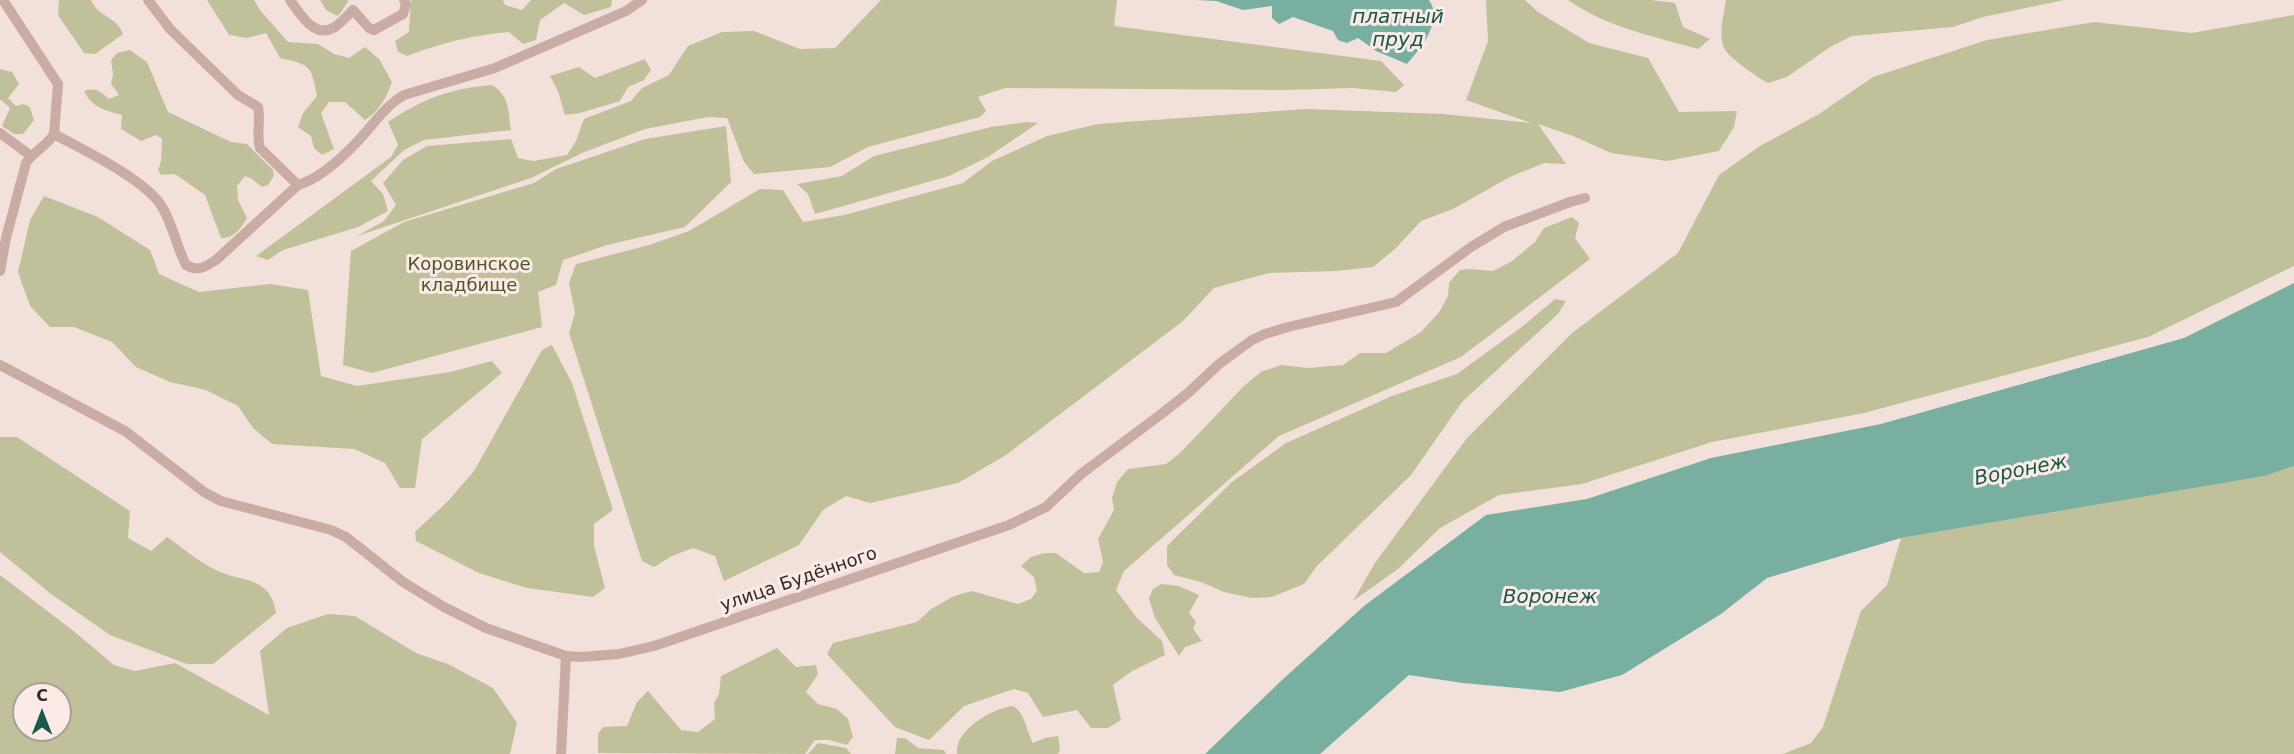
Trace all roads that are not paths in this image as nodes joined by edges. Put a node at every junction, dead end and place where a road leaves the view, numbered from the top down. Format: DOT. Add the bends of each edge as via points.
graph roads {
  1 [pos="3,0"];
  2 [pos="148,0"];
  3 [pos="290,0"];
  4 [pos="404,0"];
  5 [pos="642,0"];
  6 [pos="0,133"];
  7 [pos="54,134"];
  8 [pos="31,156"];
  9 [pos="298,185"];
  10 [pos="1585,198"];
  11 [pos="0,271"];
  12 [pos="0,365"];
  13 [pos="566,656"];
  14 [pos="561,754"];
  1 -- 7 [label="street" via="58,84"];
  2 -- 9 [label="street" via="170,29 238,95 258,107 260,148"];
  3 -- 4 [label="street" via="312,27 334,28 352,10 374,30 403,14"];
  5 -- 9 [label="street" via="626,11 495,68 404,95 392,102 356,143 314,180"];
  6 -- 8 [label="street"];
  7 -- 8 [label="street"];
  7 -- 9 [label="street" via="145,189 169,221 186,265 198,269 216,260"];
  8 -- 11 [label="street" via="26,163"];
  10 -- 13 [label="street, улица Будённого" via="1504,227 1396,302 1288,327 1252,340 1097,461 1046,507 1009,525 654,646 619,654"];
  12 -- 13 [label="street, улица Будённого" via="125,431 220,501 331,530 444,607 486,628"];
  13 -- 14 [label="street"];
}
